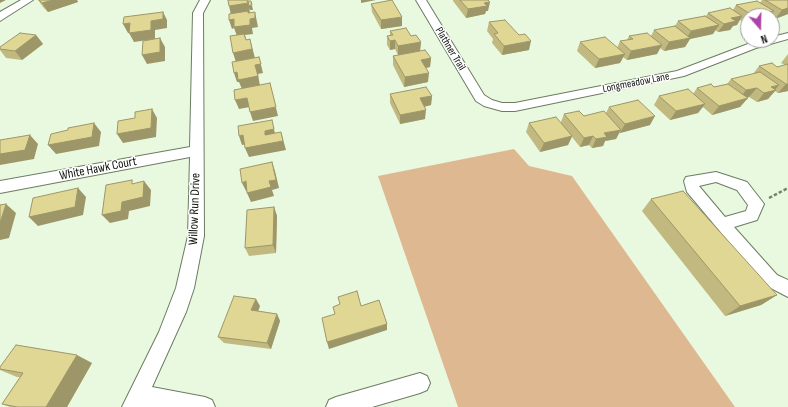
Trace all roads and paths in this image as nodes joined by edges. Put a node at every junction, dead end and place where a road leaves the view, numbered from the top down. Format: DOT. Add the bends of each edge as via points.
graph roads {
  1 [pos="28,0"];
  2 [pos="204,0"];
  3 [pos="420,0"];
  4 [pos="0,18"];
  5 [pos="788,36"];
  6 [pos="480,98"];
  7 [pos="196,151"];
  8 [pos="0,187"];
  9 [pos="788,188"];
  10 [pos="756,204"];
  11 [pos="722,224"];
  12 [pos="788,289"];
  13 [pos="420,383"];
  14 [pos="135,401"];
  15 [pos="205,407"];
  16 [pos="336,407"];
  1 -- 4 [label="street"];
  2 -- 7 [label="street, Willow Run Drive" via="198,13"];
  3 -- 6 [label="street, Plathner Trail"];
  5 -- 6 [label="street, Longmeadow Lane" via="752,46 693,70 656,79 512,107 492,105"];
  7 -- 8 [label="street, White Hawk Court"];
  7 -- 14 [label="street, Willow Run Drive" via="196,236 193,256 177,312"];
  9 -- 10 [label="path"];
  10 -- 11 [label="street" via="752,216"];
  10 -- 11 [label="street" via="742,186 716,177 691,181 692,188"];
  11 -- 12 [label="street" via="771,280"];
  13 -- 16 [label="street"];
  14 -- 15 [label="street"];
}
